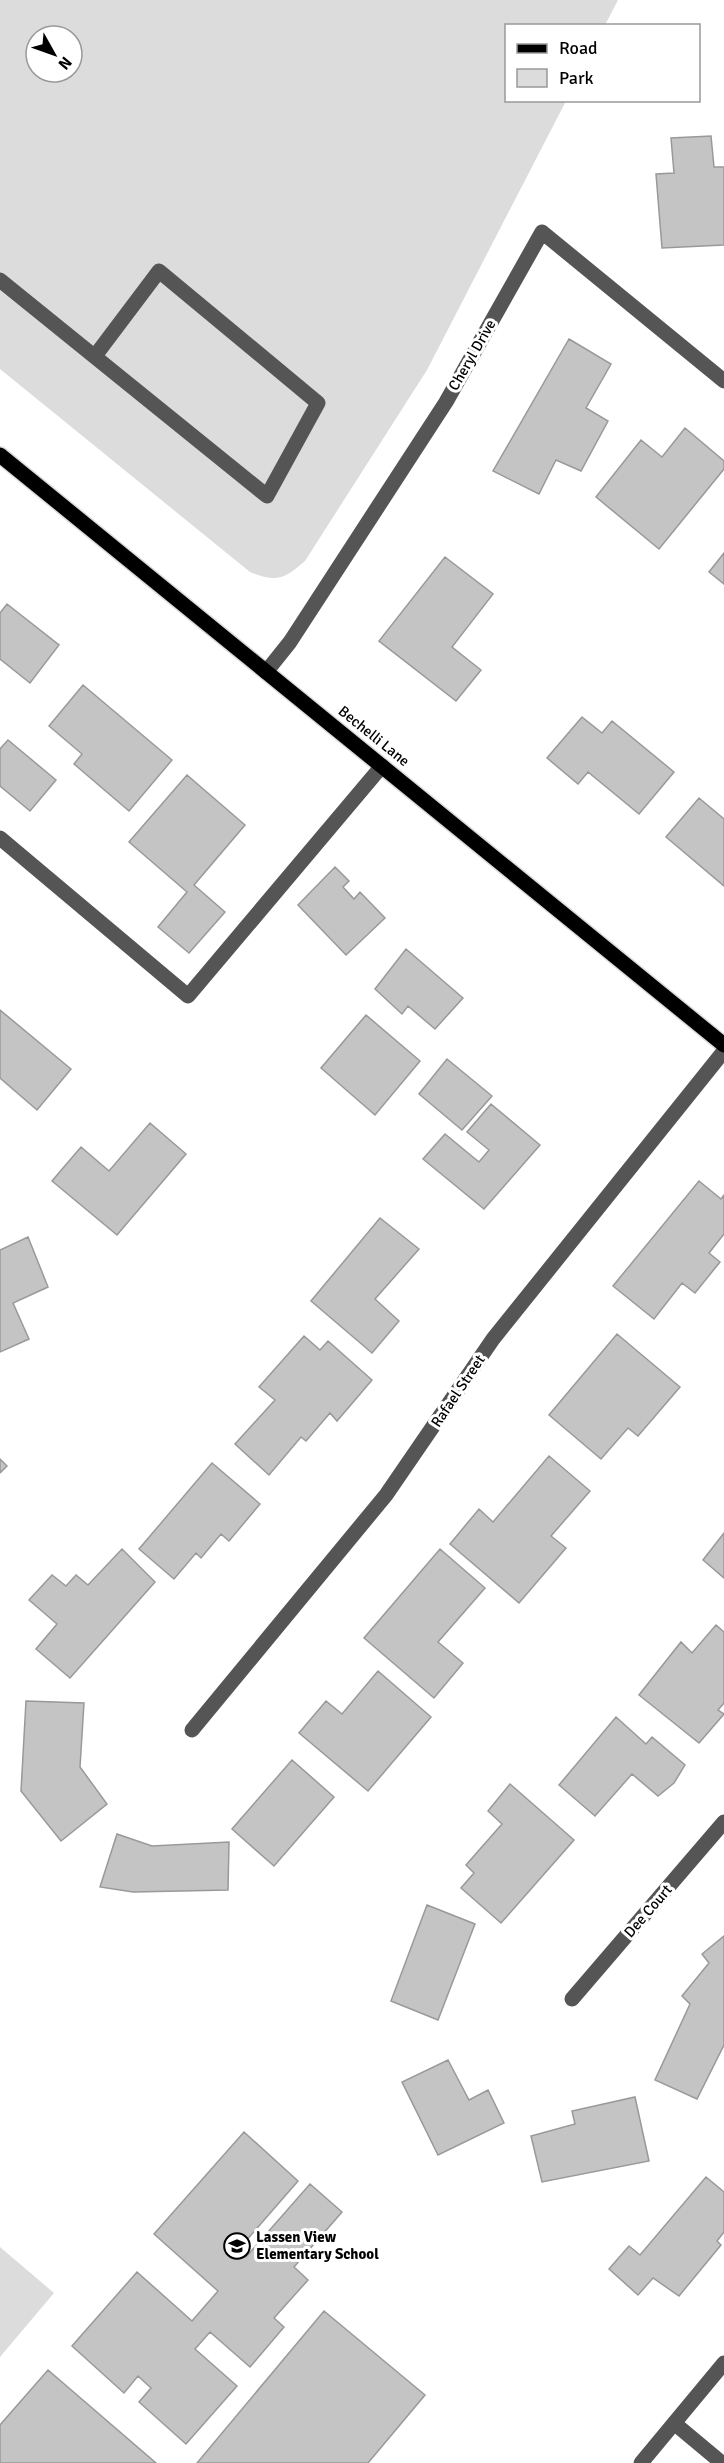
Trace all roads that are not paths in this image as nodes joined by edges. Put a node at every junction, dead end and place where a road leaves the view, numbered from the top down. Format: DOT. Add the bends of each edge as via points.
graph roads {
  1 [pos="0,280"];
  2 [pos="95,356"];
  3 [pos="724,381"];
  4 [pos="0,455"];
  5 [pos="266,672"];
  6 [pos="382,766"];
  7 [pos="0,838"];
  8 [pos="724,1045"];
  9 [pos="724,1051"];
  10 [pos="192,1730"];
  11 [pos="724,1822"];
  12 [pos="572,2000"];
  13 [pos="724,2363"];
  14 [pos="674,2423"];
  15 [pos="641,2463"];
  16 [pos="722,2463"];
  1 -- 2 [label="street"];
  2 -- 2 [label="street" via="267,496 318,403 159,271"];
  3 -- 5 [label="street, Cheryl Drive" via="542,232 446,402 290,642"];
  4 -- 5 [label="main road, Bechelli Lane"];
  5 -- 6 [label="main road, Bechelli Lane"];
  6 -- 7 [label="street" via="188,996"];
  6 -- 8 [label="main road, Bechelli Lane"];
  9 -- 10 [label="street, Rafael Street" via="493,1339 386,1495"];
  11 -- 12 [label="street, Dee Court"];
  13 -- 14 [label="street"];
  14 -- 15 [label="street"];
  14 -- 16 [label="street"];
}
